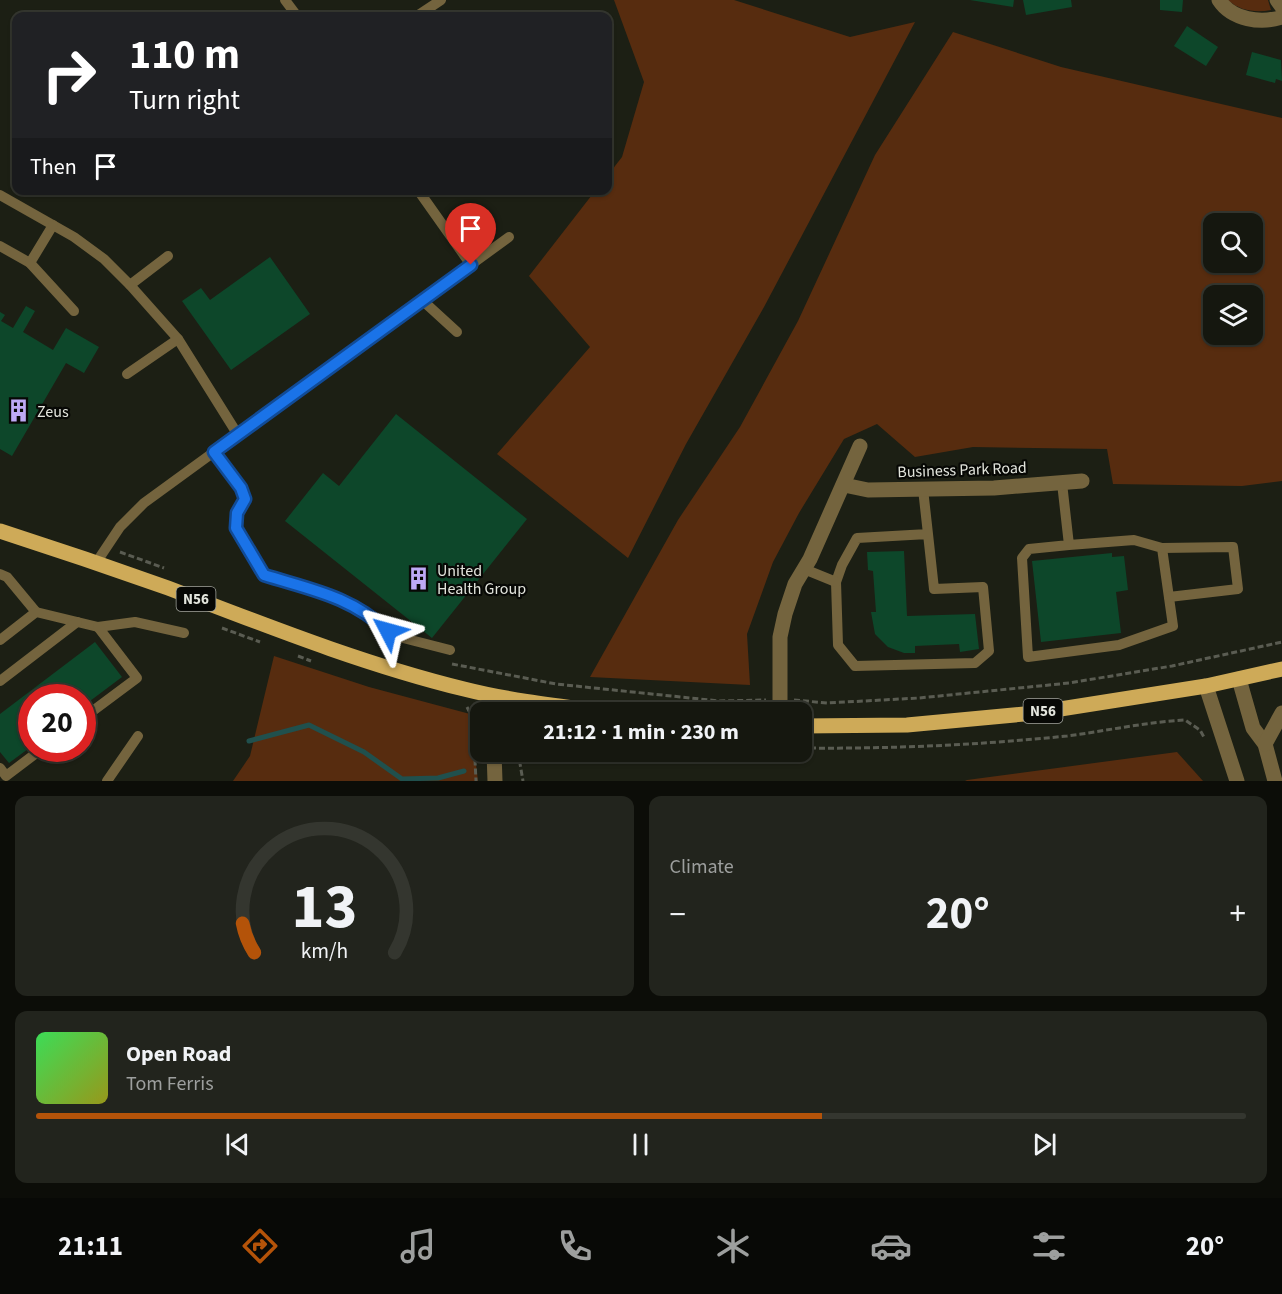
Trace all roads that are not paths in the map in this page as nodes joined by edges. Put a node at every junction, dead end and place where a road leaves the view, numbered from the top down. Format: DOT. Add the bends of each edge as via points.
graph roads {
  1 [pos="441,0"];
  2 [pos="1219,0"];
  3 [pos="1277,0"];
  4 [pos="1282,7"];
  5 [pos="423,12"];
  6 [pos="1282,17"];
  7 [pos="0,195"];
  8 [pos="422,195"];
  9 [pos="53,225"];
  10 [pos="509,237"];
  11 [pos="0,246"];
  12 [pos="168,256"];
  13 [pos="30,263"];
  14 [pos="471,265"];
  15 [pos="130,285"];
  16 [pos="423,300"];
  17 [pos="74,311"];
  18 [pos="457,332"];
  19 [pos="178,339"];
  20 [pos="127,374"];
  21 [pos="238,435"];
  22 [pos="860,446"];
  23 [pos="214,452"];
  24 [pos="1082,481"];
  25 [pos="1062,483"];
  26 [pos="844,485"];
  27 [pos="923,489"];
  28 [pos="0,531"];
  29 [pos="928,534"];
  30 [pos="1069,544"];
  31 [pos="1162,548"];
  32 [pos="96,563"];
  33 [pos="804,568"];
  34 [pos="0,574"];
  35 [pos="836,582"];
  36 [pos="1169,597"];
  37 [pos="36,612"];
  38 [pos="76,622"];
  39 [pos="98,627"];
  40 [pos="184,633"];
  41 [pos="0,640"];
  42 [pos="450,650"];
  43 [pos="1282,669"];
  44 [pos="1239,679"];
  45 [pos="0,681"];
  46 [pos="1206,686"];
  47 [pos="494,702"];
  48 [pos="780,702"];
  49 [pos="96,708"];
  50 [pos="1282,713"];
  51 [pos="812,726"];
  52 [pos="138,736"];
  53 [pos="1265,744"];
  54 [pos="24,762"];
  55 [pos="494,762"];
  56 [pos="0,768"];
  57 [pos="107,781"];
  58 [pos="495,781"];
  59 [pos="1237,781"];
  60 [pos="1275,781"];
  1 -- 5 [label="lane"];
  2 -- 6 [label="street" via="1247,19"];
  3 -- 4 [label="street"];
  7 -- 9 [label="lane"];
  8 -- 14 [label="lane"];
  9 -- 13 [label="lane"];
  9 -- 15 [label="lane" via="104,259"];
  10 -- 14 [label="lane"];
  11 -- 13 [label="lane"];
  12 -- 15 [label="lane"];
  13 -- 17 [label="lane"];
  14 -- 16 [label="lane"];
  15 -- 19 [label="lane"];
  16 -- 18 [label="lane"];
  16 -- 21 [label="lane"];
  19 -- 20 [label="lane"];
  19 -- 21 [label="lane"];
  21 -- 23 [label="lane"];
  22 -- 26 [label="street"];
  23 -- 32 [label="lane" via="144,503 120,527"];
  23 -- 42 [label="lane" via="241,488 245,499 237,513 236,528 264,575 343,599 388,631"];
  24 -- 25 [label="street, Business Park Road"];
  25 -- 27 [label="street, Business Park Road"];
  25 -- 30 [label="lane"];
  26 -- 27 [label="street, Business Park Road" via="867,490"];
  26 -- 33 [label="street"];
  27 -- 29 [label="lane"];
  28 -- 32 [label="main road, N56"];
  29 -- 35 [label="lane" via="857,538"];
  29 -- 35 [label="lane" via="934,589 983,587 989,651 975,663 855,666 838,645"];
  30 -- 31 [label="lane" via="1134,540"];
  30 -- 36 [label="lane" via="1029,549 1022,558 1028,657 1119,645 1173,626"];
  31 -- 36 [label="lane"];
  31 -- 36 [label="lane" via="1233,547 1238,589"];
  32 -- 47 [label="main road, N56" via="347,654"];
  33 -- 35 [label="lane"];
  33 -- 48 [label="street" via="795,584 780,637"];
  34 -- 37 [label="lane" via="7,577"];
  37 -- 38 [label="lane"];
  37 -- 41 [label="lane"];
  38 -- 39 [label="lane"];
  38 -- 45 [label="lane"];
  39 -- 40 [label="lane" via="135,622"];
  39 -- 49 [label="lane" via="136,678"];
  43 -- 44 [label="main road, N56"];
  44 -- 46 [label="main road, N56"];
  44 -- 53 [label="street" via="1253,728"];
  46 -- 51 [label="main road, N56" via="1035,713 907,725"];
  46 -- 59 [label="street"];
  50 -- 53 [label="street"];
  52 -- 57 [label="lane"];
  53 -- 60 [label="street"];
  54 -- 56 [label="lane" via="6,776"];
  55 -- 58 [label="street"];
}
